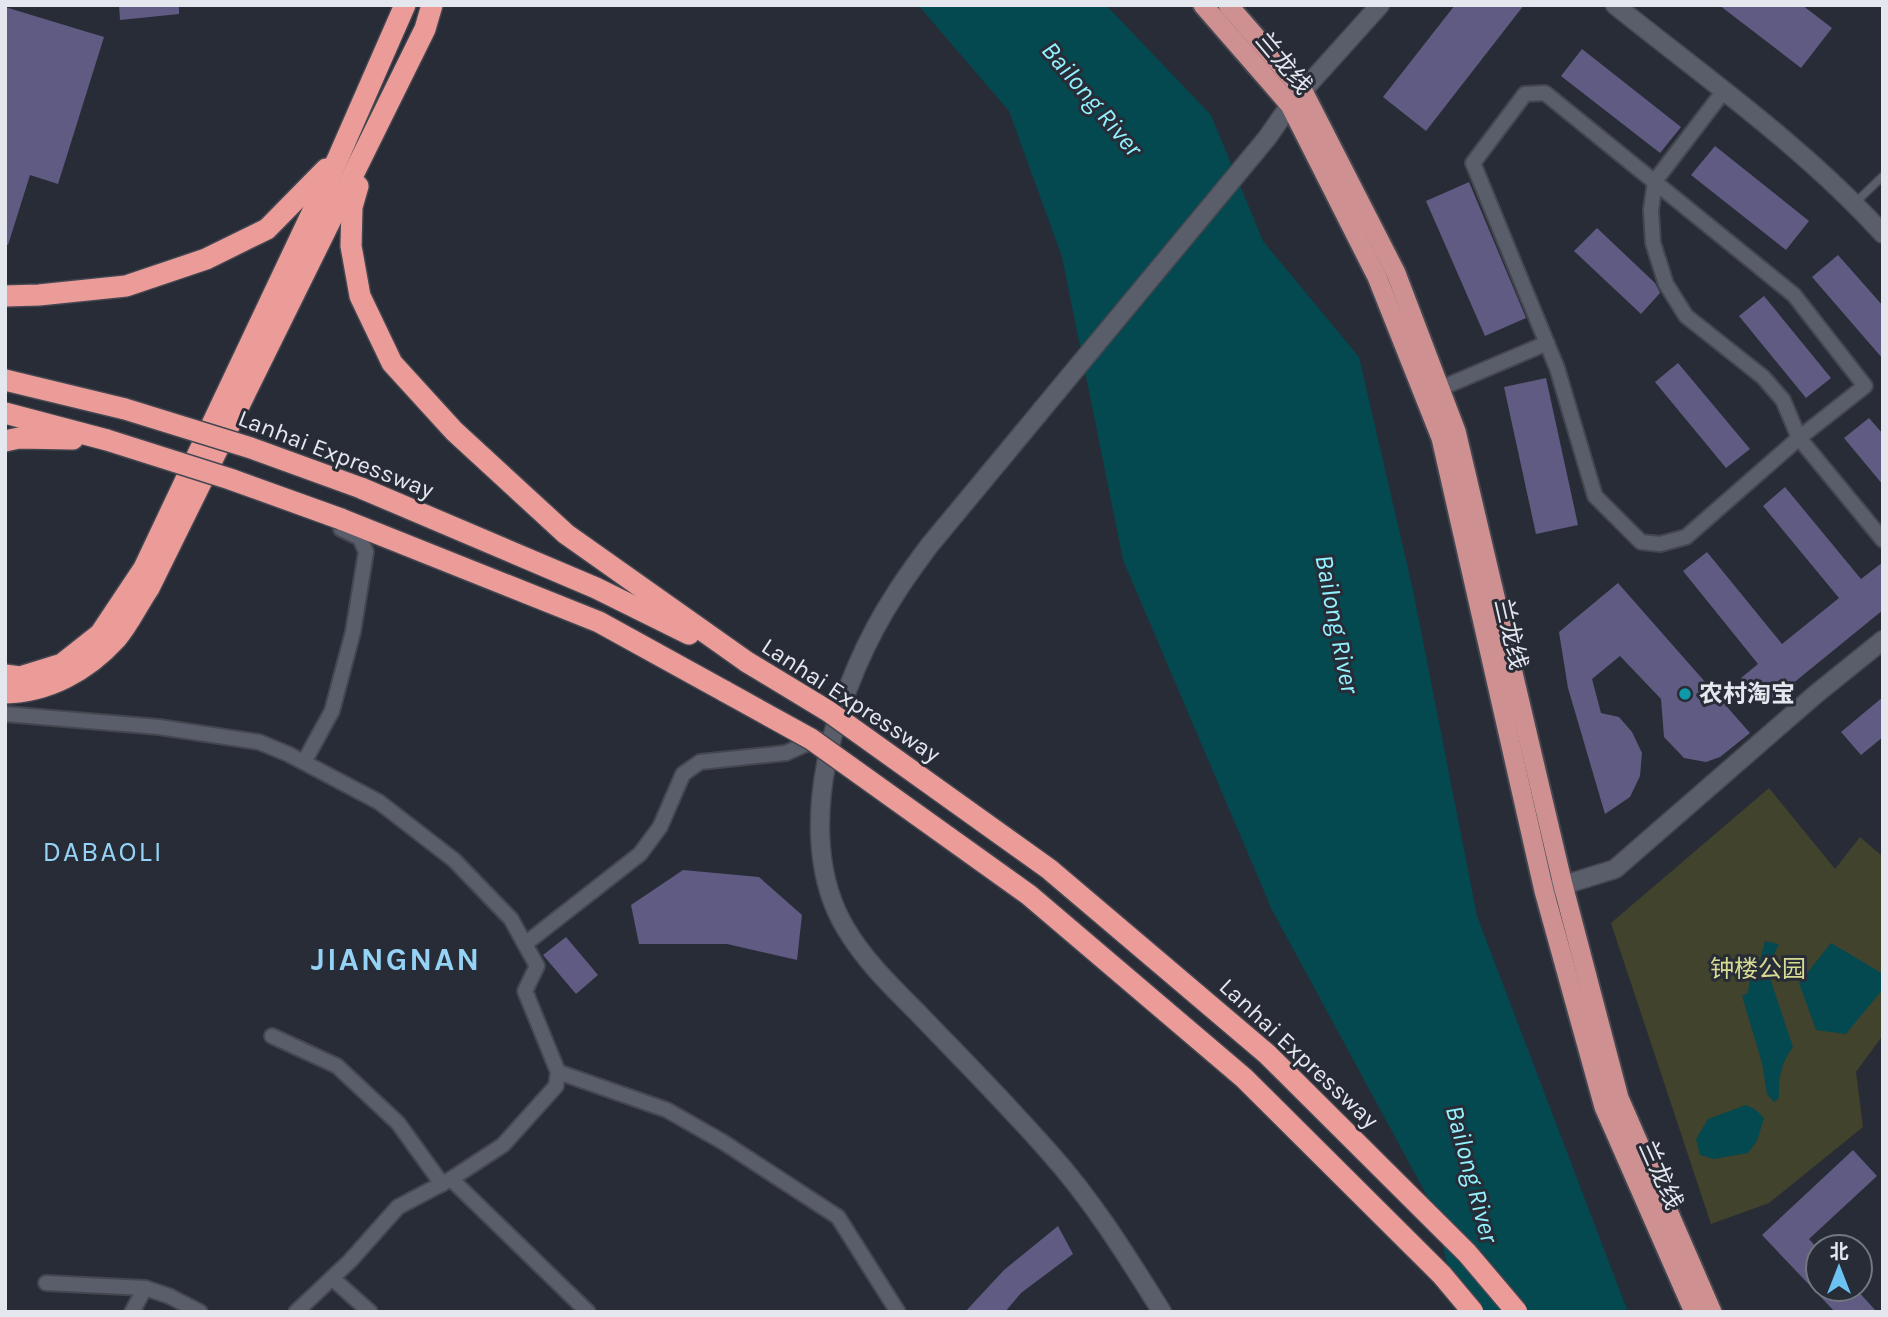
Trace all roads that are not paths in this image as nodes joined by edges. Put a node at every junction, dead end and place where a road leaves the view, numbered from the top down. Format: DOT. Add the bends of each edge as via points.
graph roads {
  1 [pos="405,5"];
  2 [pos="432,5"];
  3 [pos="1203,5"];
  4 [pos="1228,5"];
  5 [pos="1380,5"];
  6 [pos="1615,5"];
  7 [pos="1723,92"];
  8 [pos="1297,98"];
  9 [pos="373,135"];
  10 [pos="338,158"];
  11 [pos="1883,176"];
  12 [pos="1656,181"];
  13 [pos="1855,204"];
  14 [pos="1883,234"];
  15 [pos="5,296"];
  16 [pos="1547,342"];
  17 [pos="5,380"];
  18 [pos="1432,392"];
  19 [pos="5,414"];
  20 [pos="1799,438"];
  21 [pos="107,440"];
  22 [pos="5,441"];
  23 [pos="304,512"];
  24 [pos="1883,540"];
  25 [pos="1883,640"];
  26 [pos="747,662"];
  27 [pos="5,675"];
  28 [pos="5,693"];
  29 [pos="5,714"];
  30 [pos="831,735"];
  31 [pos="304,762"];
  32 [pos="1563,885"];
  33 [pos="1544,891"];
  34 [pos="525,944"];
  35 [pos="272,1036"];
  36 [pos="558,1072"];
  37 [pos="446,1181"];
  38 [pos="332,1278"];
  39 [pos="46,1283"];
  40 [pos="145,1287"];
  41 [pos="132,1312"];
  42 [pos="201,1312"];
  43 [pos="296,1312"];
  44 [pos="370,1312"];
  45 [pos="588,1312"];
  46 [pos="898,1312"];
  47 [pos="1162,1312"];
  48 [pos="1473,1312"];
  49 [pos="1517,1312"];
  50 [pos="1694,1312"];
  51 [pos="1712,1312"];
  1 -- 10 [label="highway"];
  2 -- 9 [label="highway" via="425,29"];
  3 -- 8 [label="highway, 兰龙线"];
  4 -- 8 [label="highway, 兰龙线"];
  5 -- 8 [label="street"];
  6 -- 7 [label="street"];
  7 -- 12 [label="street"];
  7 -- 13 [label="street"];
  8 -- 18 [label="highway, 兰龙线"];
  8 -- 30 [label="street" via="929,545 894,595 861,659"];
  9 -- 26 [label="highway" via="352,207 351,246 360,296 392,363 454,431 566,534"];
  9 -- 28 [label="highway" via="149,588 117,638 76,674 27,693"];
  10 -- 15 [label="highway" via="267,229 206,259 127,286"];
  10 -- 27 [label="highway" via="144,568 100,634 62,664 20,677"];
  11 -- 13 [label="lane"];
  12 -- 16 [label="street" via="1545,93 1525,94 1473,163"];
  12 -- 20 [label="street" via="1651,210 1653,243 1666,284 1686,316 1763,377 1783,400"];
  12 -- 20 [label="street" via="1794,295 1865,386"];
  13 -- 14 [label="street"];
  16 -- 18 [label="street"];
  16 -- 20 [label="street" via="1595,496 1641,542 1660,544 1686,537"];
  17 -- 26 [label="highway, Lanhai Expressway, bridge" via="125,409 361,488 596,588"];
  18 -- 32 [label="highway, 兰龙线" via="1457,431"];
  18 -- 33 [label="highway, 兰龙线"];
  19 -- 21 [label="highway"];
  20 -- 24 [label="street"];
  21 -- 22 [label="highway"];
  21 -- 48 [label="highway, bridge" via="341,519 599,622 811,739 1029,895 1244,1078 1442,1275"];
  23 -- 31 [label="street" via="360,538 366,552 353,632 332,711"];
  25 -- 32 [label="street" via="1615,869"];
  26 -- 49 [label="highway, Lanhai Expressway, bridge" via="828,710 1049,869 1267,1054 1467,1253"];
  29 -- 31 [label="street" via="159,727 259,742"];
  30 -- 34 [label="street" via="786,754 700,762 683,774 660,827 640,855"];
  30 -- 47 [label="street" via="821,790 820,845 828,890 845,928 873,966 1050,1153 1111,1230"];
  31 -- 34 [label="street" via="379,802 454,860 511,919"];
  32 -- 33 [label="street"];
  32 -- 51 [label="highway, 兰龙线" via="1619,1098"];
  33 -- 50 [label="highway, 兰龙线" via="1604,1107"];
  34 -- 36 [label="street" via="537,967 525,991"];
  35 -- 37 [label="street" via="337,1066 398,1123"];
  36 -- 37 [label="street" via="556,1086 503,1145"];
  36 -- 46 [label="street" via="667,1110 838,1217"];
  37 -- 38 [label="street" via="398,1207"];
  37 -- 45 [label="street"];
  38 -- 43 [label="street"];
  38 -- 44 [label="street"];
  39 -- 40 [label="street"];
  40 -- 41 [label="street"];
  40 -- 42 [label="street"];
}
